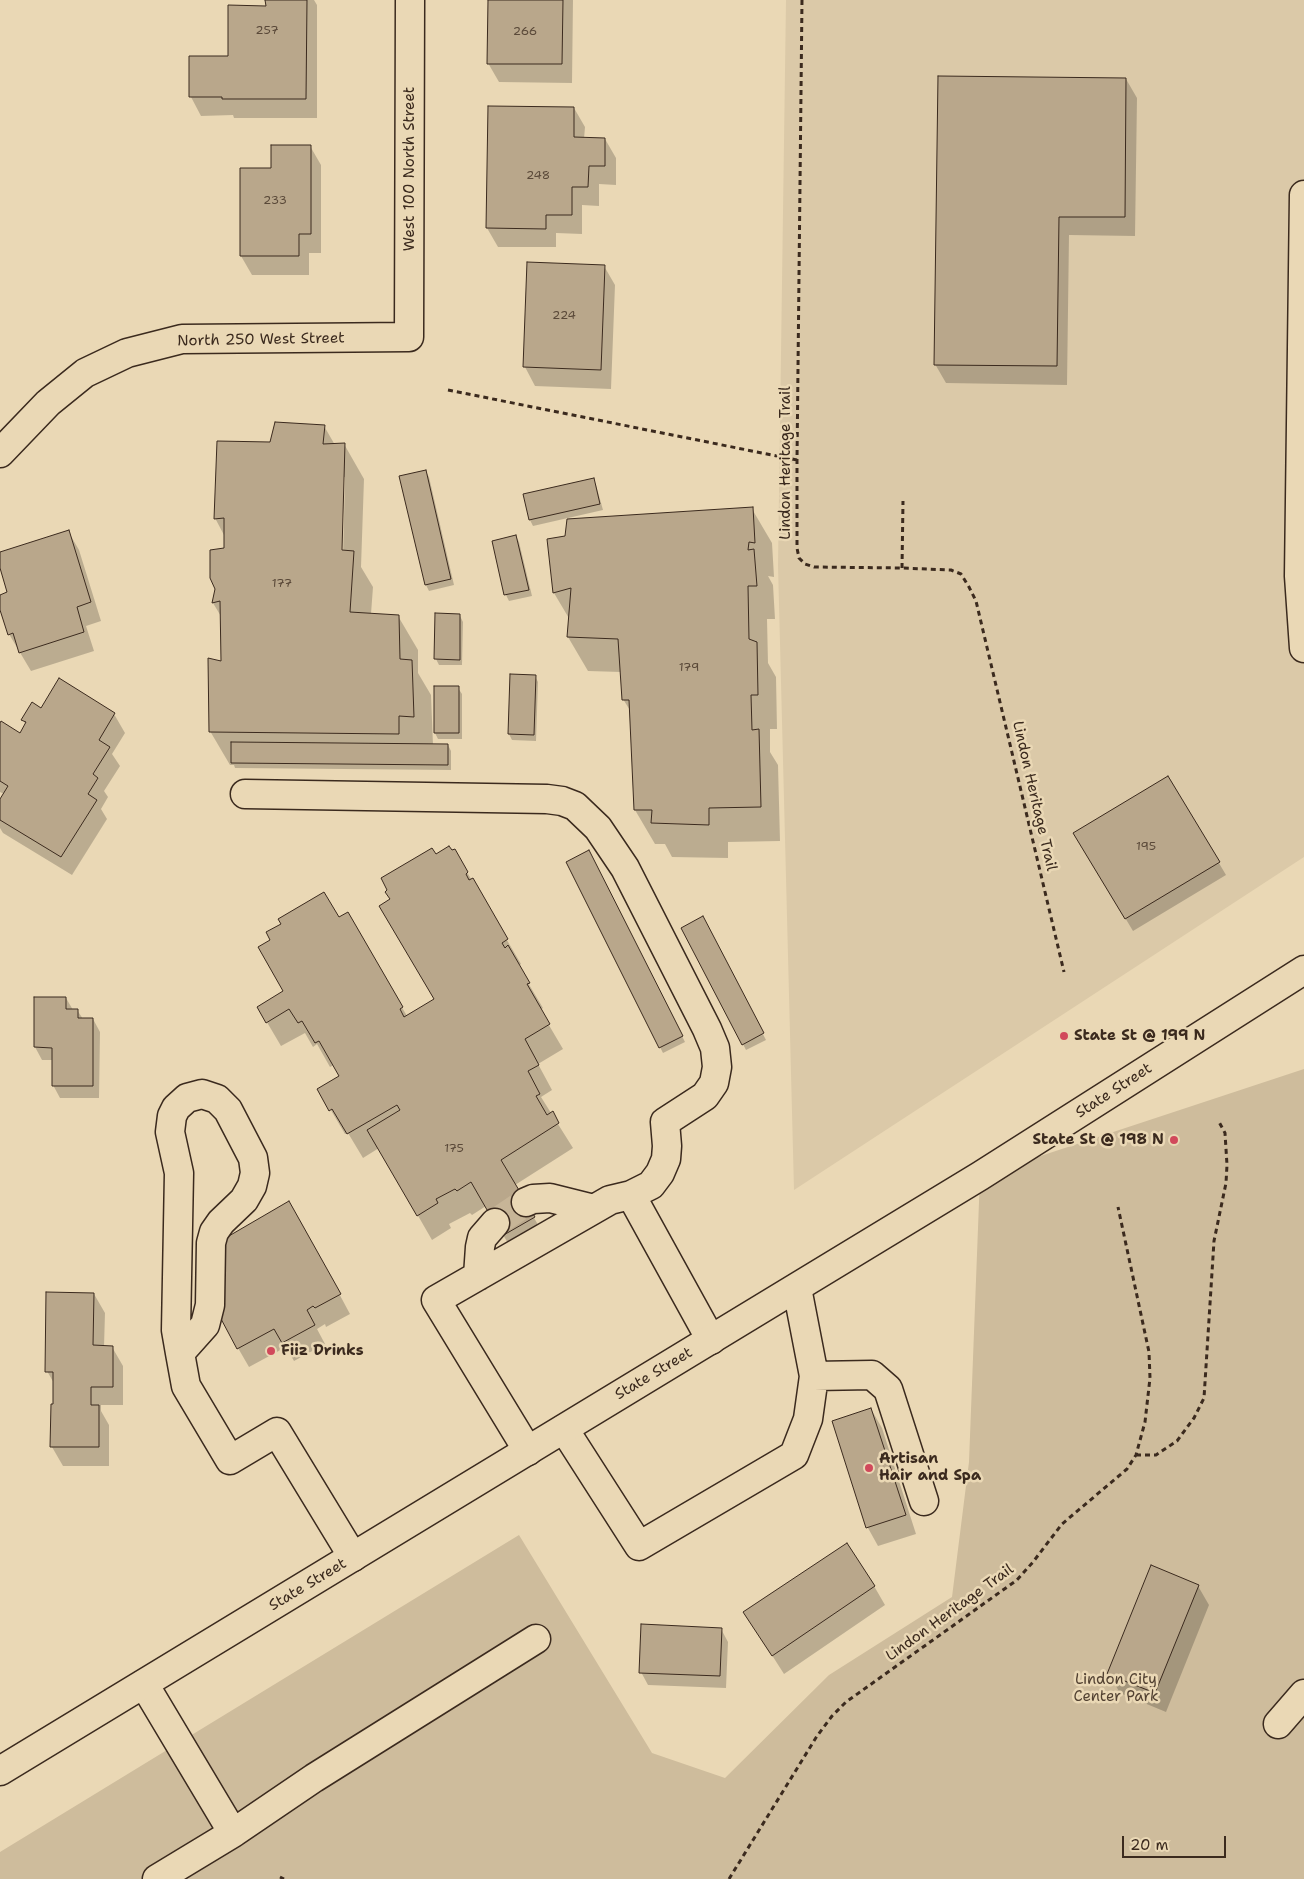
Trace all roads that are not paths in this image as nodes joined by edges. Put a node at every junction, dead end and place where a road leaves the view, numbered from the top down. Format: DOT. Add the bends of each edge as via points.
graph roads {
  1 [pos="410,0"];
  2 [pos="1304,195"];
  3 [pos="1304,211"];
  4 [pos="409,337"];
  5 [pos="0,453"];
  6 [pos="1301,540"];
  7 [pos="1301,576"];
  8 [pos="1304,648"];
  9 [pos="246,794"];
  10 [pos="1304,970"];
  11 [pos="631,1195"];
  12 [pos="526,1202"];
  13 [pos="594,1209"];
  14 [pos="495,1223"];
  15 [pos="478,1276"];
  16 [pos="796,1288"];
  17 [pos="711,1340"];
  18 [pos="180,1353"];
  19 [pos="814,1376"];
  20 [pos="564,1429"];
  21 [pos="528,1451"];
  22 [pos="924,1501"];
  23 [pos="353,1557"];
  24 [pos="536,1639"];
  25 [pos="144,1684"];
  26 [pos="1304,1694"];
  27 [pos="1278,1724"];
  28 [pos="0,1772"];
  29 [pos="233,1833"];
  30 [pos="157,1879"];
  1 -- 4 [label="main road, West 100 North Street"];
  2 -- 3 [label="main road"];
  3 -- 6 [label="main road"];
  4 -- 5 [label="main road, North 250 West Street" via="182,339 127,353 85,373 48,403"];
  6 -- 7 [label="main road"];
  7 -- 8 [label="main road"];
  9 -- 11 [label="main road" via="547,799 575,806 586,815 609,841 625,868 715,1048 717,1067 714,1084 705,1096 665,1122 666,1159 660,1173 651,1185"];
  10 -- 16 [label="main road, State Street" via="989,1171"];
  11 -- 13 [label="main road" via="610,1200"];
  11 -- 17 [label="main road"];
  12 -- 13 [label="main road" via="550,1198"];
  13 -- 15 [label="main road"];
  14 -- 15 [label="main road" via="482,1238"];
  15 -- 21 [label="main road" via="436,1300"];
  16 -- 17 [label="main road, State Street"];
  16 -- 19 [label="main road"];
  17 -- 20 [label="main road, State Street"];
  18 -- 18 [label="main road" via="205,1325 210,1305 214,1232 244,1200 256,1173 250,1149 228,1110 217,1098 209,1095 194,1095 176,1108 170,1132 179,1172 176,1330"];
  18 -- 23 [label="main road" via="186,1386 230,1460 277,1432"];
  19 -- 20 [label="main road" via="808,1419 794,1455 639,1546"];
  19 -- 22 [label="main road" via="872,1375 888,1389"];
  20 -- 21 [label="main road, State Street"];
  21 -- 23 [label="main road, State Street"];
  23 -- 25 [label="main road, State Street"];
  24 -- 29 [label="main road" via="322,1773"];
  25 -- 28 [label="main road, State Street"];
  25 -- 29 [label="main road"];
  26 -- 27 [label="main road"];
  29 -- 30 [label="main road"];
}
